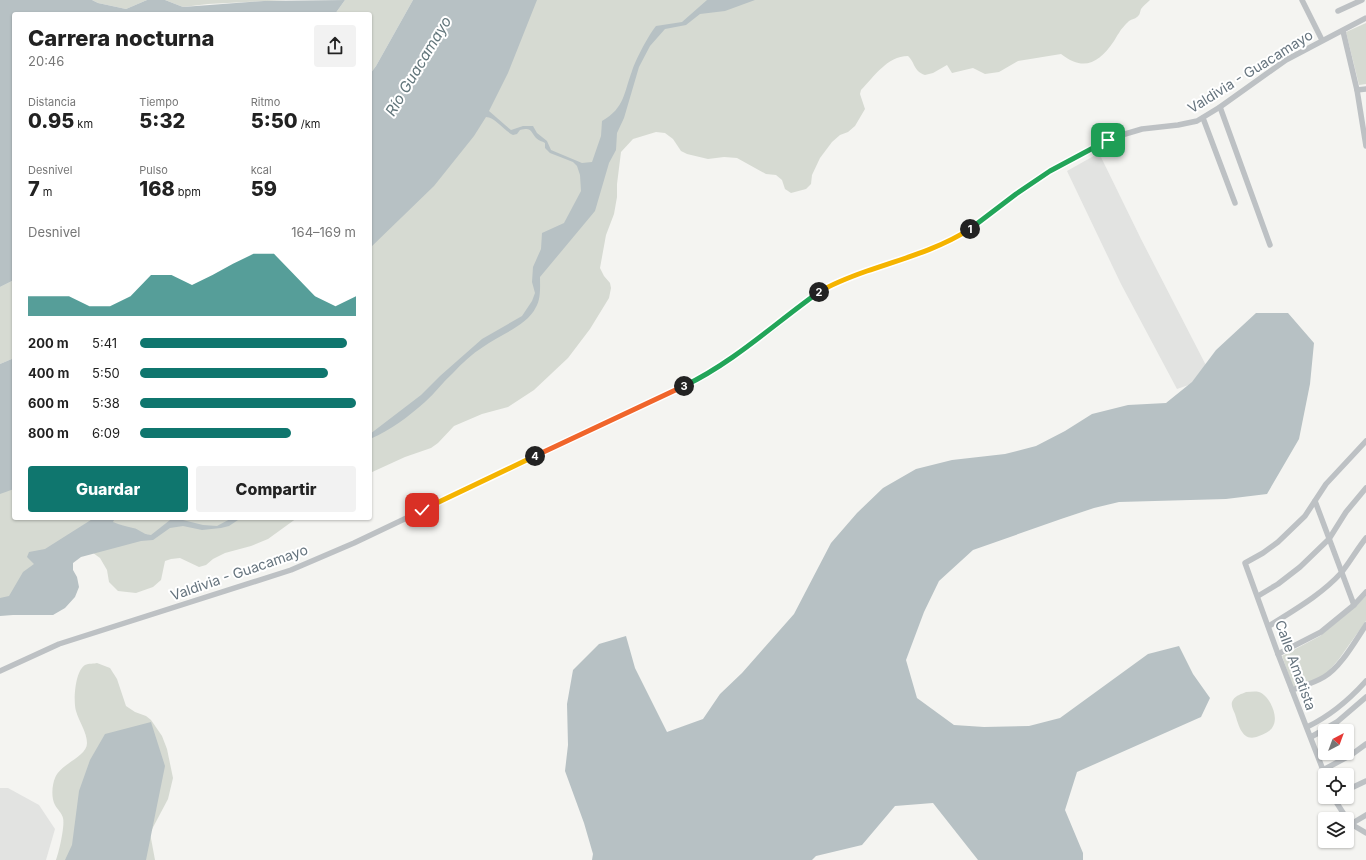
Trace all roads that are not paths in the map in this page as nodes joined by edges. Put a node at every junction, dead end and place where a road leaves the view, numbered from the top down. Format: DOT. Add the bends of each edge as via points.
graph roads {
  1 [pos="1302,0"];
  2 [pos="1362,0"];
  3 [pos="1338,12"];
  4 [pos="1366,18"];
  5 [pos="1343,31"];
  6 [pos="1322,40"];
  7 [pos="1366,89"];
  8 [pos="1357,90"];
  9 [pos="1220,107"];
  10 [pos="1203,118"];
  11 [pos="1366,146"];
  12 [pos="1235,203"];
  13 [pos="1270,245"];
  14 [pos="1366,441"];
  15 [pos="1366,488"];
  16 [pos="1315,501"];
  17 [pos="1366,538"];
  18 [pos="1329,539"];
  19 [pos="1341,572"];
  20 [pos="1366,592"];
  21 [pos="1258,596"];
  22 [pos="1354,605"];
  23 [pos="1269,626"];
  24 [pos="1366,626"];
  25 [pos="1278,654"];
  26 [pos="0,671"];
  27 [pos="1366,681"];
  28 [pos="1292,690"];
  29 [pos="1366,697"];
  30 [pos="1307,727"];
  31 [pos="1311,737"];
  32 [pos="1366,744"];
  33 [pos="1322,768"];
  34 [pos="1332,768"];
  35 [pos="1366,781"];
  36 [pos="1354,787"];
  37 [pos="1366,815"];
  38 [pos="1354,822"];
  39 [pos="1354,826"];
  40 [pos="1366,833"];
  1 -- 6 [label="street"];
  2 -- 3 [label="street"];
  4 -- 5 [label="street, Valdivia - Guacamayo"];
  5 -- 6 [label="street, Valdivia - Guacamayo"];
  5 -- 8 [label="street"];
  6 -- 9 [label="street, Valdivia - Guacamayo" via="1275,67"];
  7 -- 8 [label="street"];
  8 -- 11 [label="street"];
  9 -- 10 [label="street, Valdivia - Guacamayo"];
  9 -- 13 [label="street"];
  10 -- 12 [label="street"];
  10 -- 26 [label="street, Valdivia - Guacamayo" via="1192,123 1135,130 1108,140 1050,171 951,240 825,288 749,347 709,373 354,543 291,570 59,644"];
  14 -- 16 [label="street" via="1326,484"];
  15 -- 18 [label="street" via="1346,512"];
  16 -- 18 [label="street"];
  16 -- 21 [label="street, Calle Amatista" via="1305,516 1278,542 1245,563"];
  17 -- 19 [label="street"];
  18 -- 19 [label="street"];
  18 -- 21 [label="street" via="1289,576"];
  19 -- 22 [label="street"];
  19 -- 23 [label="street" via="1311,598"];
  20 -- 22 [label="street"];
  21 -- 23 [label="street, Calle Amatista"];
  22 -- 25 [label="street" via="1321,632"];
  23 -- 25 [label="street, Calle Amatista"];
  24 -- 28 [label="street" via="1326,676"];
  25 -- 28 [label="street, Calle Amatista"];
  27 -- 30 [label="street" via="1344,703"];
  28 -- 30 [label="street, Calle Amatista"];
  29 -- 31 [label="street" via="1337,722"];
  30 -- 31 [label="street, Calle Amatista"];
  31 -- 33 [label="street, Calle Amatista"];
  32 -- 34 [label="street"];
  35 -- 36 [label="street"];
  37 -- 38 [label="street"];
  39 -- 40 [label="street"];
}
